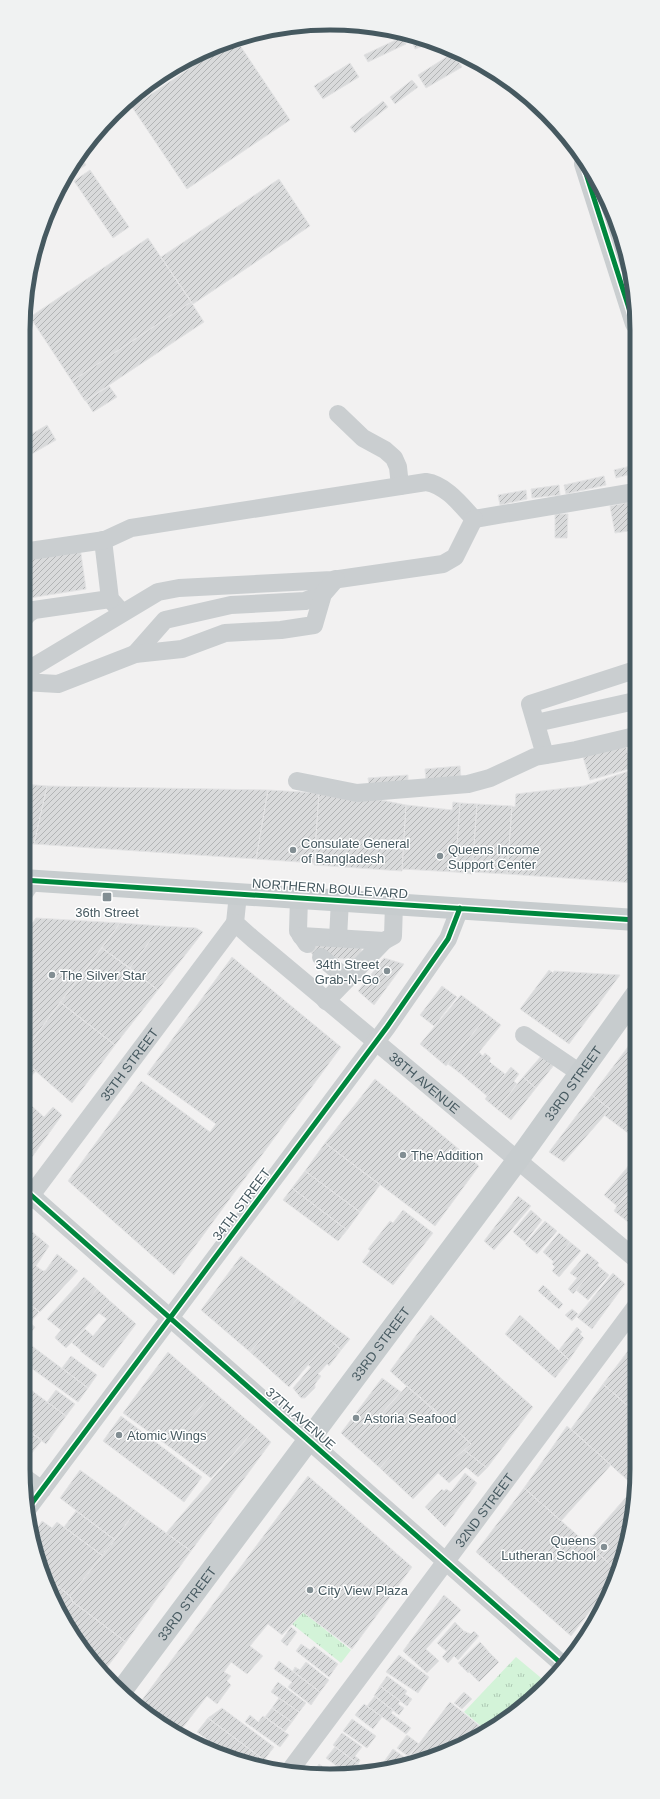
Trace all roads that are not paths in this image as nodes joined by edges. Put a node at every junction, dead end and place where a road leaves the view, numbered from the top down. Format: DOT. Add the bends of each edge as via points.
graph roads {
  1 [pos="586,174"];
  2 [pos="629,307"];
  3 [pos="338,414"];
  4 [pos="400,486"];
  5 [pos="630,493"];
  6 [pos="474,520"];
  7 [pos="103,540"];
  8 [pos="30,551"];
  9 [pos="336,579"];
  10 [pos="323,594"];
  11 [pos="110,599"];
  12 [pos="30,613"];
  13 [pos="123,613"];
  14 [pos="135,654"];
  15 [pos="30,669"];
  16 [pos="630,672"];
  17 [pos="30,682"];
  18 [pos="630,703"];
  19 [pos="536,723"];
  20 [pos="630,737"];
  21 [pos="545,755"];
  22 [pos="297,781"];
  23 [pos="30,885"];
  24 [pos="238,894"];
  25 [pos="299,898"];
  26 [pos="340,900"];
  27 [pos="394,904"];
  28 [pos="460,908"];
  29 [pos="630,920"];
  30 [pos="235,923"];
  31 [pos="338,938"];
  32 [pos="384,941"];
  33 [pos="311,947"];
  34 [pos="347,979"];
  35 [pos="326,1001"];
  36 [pos="630,1003"];
  37 [pos="524,1035"];
  38 [pos="376,1042"];
  39 [pos="580,1073"];
  40 [pos="517,1160"];
  41 [pos="30,1191"];
  42 [pos="30,1199"];
  43 [pos="630,1255"];
  44 [pos="630,1314"];
  45 [pos="170,1318"];
  46 [pos="308,1440"];
  47 [pos="31,1482"];
  48 [pos="42,1490"];
  49 [pos="32,1503"];
  50 [pos="446,1561"];
  51 [pos="560,1662"];
  52 [pos="124,1687"];
  53 [pos="293,1766"];
  1 -- 2 [label="street"];
  3 -- 4 [label="street" via="363,438 394,458 398,467"];
  4 -- 6 [label="street" via="426,482 436,484"];
  4 -- 7 [label="street" via="131,528"];
  5 -- 6 [label="street"];
  6 -- 9 [label="street" via="455,557 447,562"];
  7 -- 8 [label="street"];
  7 -- 11 [label="street"];
  9 -- 10 [label="street"];
  9 -- 13 [label="street" via="179,588 158,592"];
  10 -- 14 [label="street" via="305,601 231,605 165,620"];
  10 -- 14 [label="street" via="314,625 281,630 225,633 182,649"];
  11 -- 12 [label="street"];
  11 -- 13 [label="street"];
  13 -- 15 [label="street"];
  14 -- 17 [label="street" via="58,684"];
  16 -- 19 [label="street" via="530,704"];
  18 -- 19 [label="street"];
  19 -- 21 [label="street"];
  20 -- 21 [label="street"];
  21 -- 22 [label="street" via="535,757 490,778 456,786 357,792"];
  23 -- 24 [label="main road, NORTHERN BOULEVARD"];
  24 -- 25 [label="main road, NORTHERN BOULEVARD"];
  24 -- 30 [label="street"];
  25 -- 26 [label="main road, NORTHERN BOULEVARD"];
  25 -- 33 [label="street" via="298,931"];
  26 -- 27 [label="main road, NORTHERN BOULEVARD"];
  26 -- 31 [label="street"];
  27 -- 28 [label="main road, NORTHERN BOULEVARD"];
  27 -- 32 [label="street" via="393,936"];
  28 -- 29 [label="main road, NORTHERN BOULEVARD"];
  28 -- 38 [label="street, 34TH STREET" via="448,939"];
  30 -- 35 [label="street, 38TH AVENUE"];
  30 -- 41 [label="street, 35TH STREET"];
  31 -- 32 [label="street"];
  31 -- 33 [label="street"];
  32 -- 34 [label="street"];
  33 -- 34 [label="street"];
  34 -- 35 [label="street"];
  35 -- 38 [label="street, 38TH AVENUE"];
  36 -- 39 [label="main road, 33RD STREET"];
  37 -- 39 [label="street"];
  38 -- 40 [label="street, 38TH AVENUE"];
  38 -- 45 [label="street, 34TH STREET"];
  39 -- 40 [label="main road, 33RD STREET"];
  40 -- 43 [label="street, 38TH AVENUE"];
  40 -- 46 [label="main road, 33RD STREET"];
  42 -- 45 [label="street, 37TH AVENUE"];
  44 -- 50 [label="street, 32ND STREET"];
  45 -- 46 [label="street, 37TH AVENUE"];
  45 -- 48 [label="street, 34TH STREET"];
  46 -- 50 [label="street, 37TH AVENUE"];
  46 -- 52 [label="main road, 33RD STREET"];
  47 -- 48 [label="street"];
  48 -- 49 [label="street, 34TH STREET"];
  50 -- 51 [label="street, 37TH AVENUE"];
  50 -- 53 [label="street, 32ND STREET"];
}
